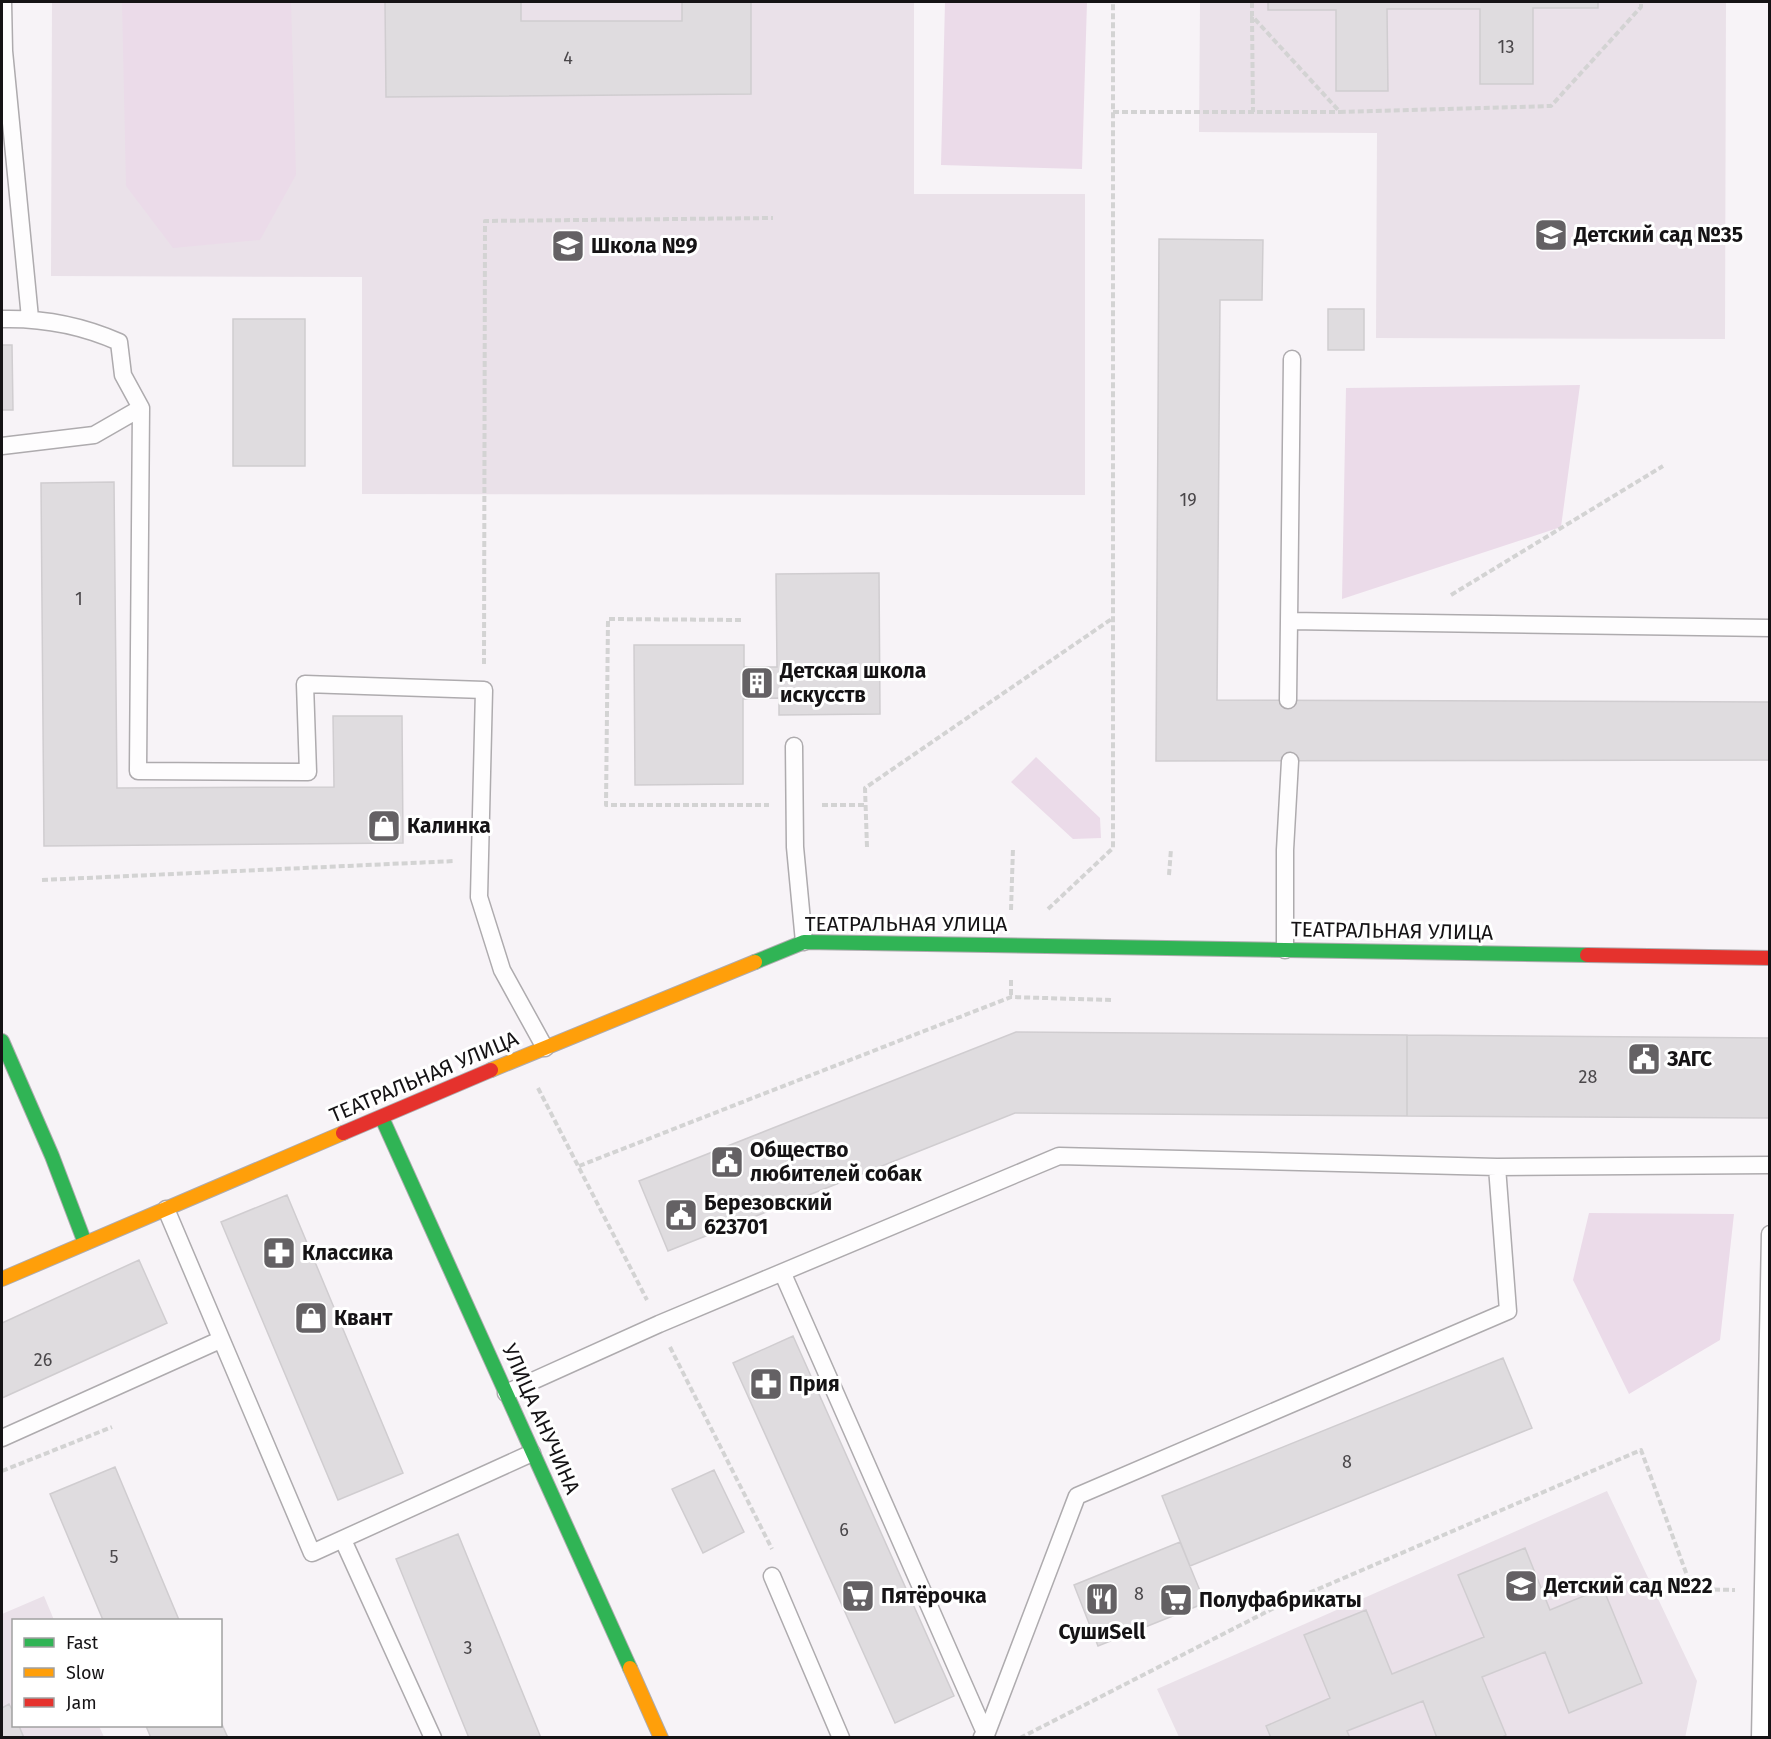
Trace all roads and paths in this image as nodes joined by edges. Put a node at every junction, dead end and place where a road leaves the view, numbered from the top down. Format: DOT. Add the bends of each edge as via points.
graph roads {
  1 [pos="3,2"];
  2 [pos="1113,2"];
  3 [pos="1252,2"];
  4 [pos="1641,2"];
  5 [pos="1252,16"];
  6 [pos="1113,112"];
  7 [pos="1253,112"];
  8 [pos="1340,112"];
  9 [pos="773,218"];
  10 [pos="30,318"];
  11 [pos="2,319"];
  12 [pos="1292,359"];
  13 [pos="141,408"];
  14 [pos="2,446"];
  15 [pos="1663,466"];
  16 [pos="1445,598"];
  17 [pos="1113,618"];
  18 [pos="741,620"];
  19 [pos="1289,621"];
  20 [pos="1770,628"];
  21 [pos="484,690"];
  22 [pos="1288,700"];
  23 [pos="794,746"];
  24 [pos="1290,761"];
  25 [pos="793,805"];
  26 [pos="866,805"];
  27 [pos="867,846"];
  28 [pos="1013,848"];
  29 [pos="1171,849"];
  30 [pos="480,860"];
  31 [pos="1169,875"];
  32 [pos="42,880"];
  33 [pos="1045,913"];
  34 [pos="804,942"];
  35 [pos="1010,945"];
  36 [pos="1285,950"];
  37 [pos="1770,958"];
  38 [pos="1112,1000"];
  39 [pos="2,1041"];
  40 [pos="545,1048"];
  41 [pos="382,1118"];
  42 [pos="1770,1165"];
  43 [pos="1497,1167"];
  44 [pos="166,1209"];
  45 [pos="1770,1234"];
  46 [pos="85,1243"];
  47 [pos="783,1274"];
  48 [pos="2,1278"];
  49 [pos="659,1324"];
  50 [pos="220,1340"];
  51 [pos="506,1393"];
  52 [pos="112,1427"];
  53 [pos="2,1438"];
  54 [pos="532,1453"];
  55 [pos="2,1471"];
  56 [pos="343,1540"];
  57 [pos="776,1557"];
  58 [pos="1766,1562"];
  59 [pos="772,1576"];
  60 [pos="1763,1591"];
  61 [pos="984,1736"];
  62 [pos="433,1737"];
  63 [pos="661,1737"];
  64 [pos="841,1737"];
  65 [pos="1020,1737"];
  66 [pos="1760,1737"];
  1 -- 10 [label="lane" via="4,51"];
  2 -- 6 [label="path"];
  3 -- 5 [label="path"];
  4 -- 8 [label="path" via="1641,7 1551,106"];
  5 -- 7 [label="path"];
  5 -- 8 [label="path"];
  6 -- 7 [label="path"];
  6 -- 17 [label="path"];
  7 -- 8 [label="path"];
  9 -- 21 [label="path" via="485,221"];
  10 -- 11 [label="lane"];
  10 -- 13 [label="lane" via="87,328 119,342 123,375"];
  12 -- 19 [label="lane"];
  13 -- 14 [label="lane" via="94,435"];
  13 -- 21 [label="lane" via="138,771 308,772 305,684"];
  15 -- 16 [label="path"];
  17 -- 26 [label="path" via="866,788"];
  17 -- 33 [label="path" via="1113,848"];
  18 -- 25 [label="path" via="608,619 606,805"];
  19 -- 20 [label="lane"];
  19 -- 22 [label="lane"];
  21 -- 30 [label="lane"];
  23 -- 25 [label="lane"];
  24 -- 36 [label="lane"];
  25 -- 26 [label="path"];
  25 -- 34 [label="lane"];
  26 -- 27 [label="path"];
  28 -- 35 [label="path"];
  29 -- 31 [label="path"];
  30 -- 32 [label="path"];
  30 -- 40 [label="lane" via="478,897 502,970"];
  34 -- 35 [label="street, ТЕАТРАЛЬНАЯ УЛИЦА"];
  34 -- 40 [label="street, ТЕАТРАЛЬНАЯ УЛИЦА"];
  35 -- 36 [label="street, ТЕАТРАЛЬНАЯ УЛИЦА"];
  36 -- 37 [label="street, ТЕАТРАЛЬНАЯ УЛИЦА"];
  38 -- 49 [label="path" via="1011,997 579,1166"];
  39 -- 46 [label="street"];
  40 -- 41 [label="street, ТЕАТРАЛЬНАЯ УЛИЦА"];
  41 -- 44 [label="street, ТЕАТРАЛЬНАЯ УЛИЦА"];
  41 -- 51 [label="street, УЛИЦА АНУЧИНА"];
  42 -- 43 [label="lane"];
  43 -- 47 [label="lane" via="1059,1156"];
  43 -- 61 [label="lane" via="1508,1311 1077,1496"];
  44 -- 46 [label="street, ТЕАТРАЛЬНАЯ УЛИЦА"];
  44 -- 50 [label="lane"];
  45 -- 58 [label="lane"];
  46 -- 48 [label="street, ТЕАТРАЛЬНАЯ УЛИЦА"];
  47 -- 49 [label="lane"];
  47 -- 61 [label="lane"];
  49 -- 51 [label="lane"];
  49 -- 57 [label="path"];
  50 -- 53 [label="lane"];
  50 -- 56 [label="lane" via="312,1553"];
  51 -- 54 [label="street, УЛИЦА АНУЧИНА"];
  52 -- 55 [label="path"];
  54 -- 56 [label="lane"];
  54 -- 63 [label="street, УЛИЦА АНУЧИНА"];
  56 -- 62 [label="lane"];
  58 -- 60 [label="lane"];
  59 -- 64 [label="lane"];
  60 -- 65 [label="path" via="1692,1589 1641,1450 1274,1608"];
  60 -- 66 [label="lane"];
}
